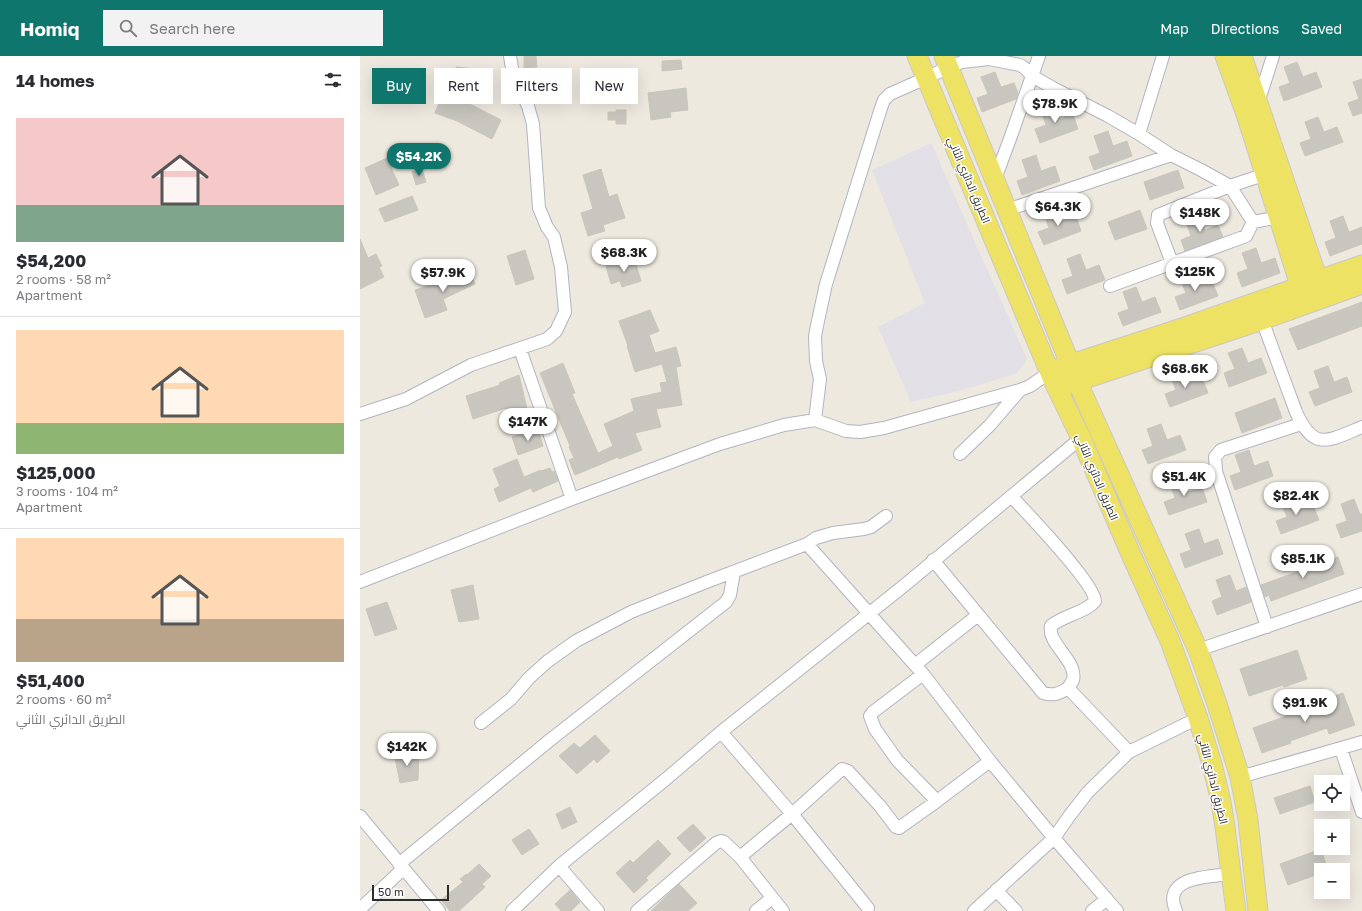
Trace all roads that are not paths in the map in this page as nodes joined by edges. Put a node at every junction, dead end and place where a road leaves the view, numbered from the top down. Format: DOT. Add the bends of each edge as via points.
graph roads {
  1 [pos="510,56"];
  2 [pos="917,56"];
  3 [pos="1039,56"];
  4 [pos="1163,56"];
  5 [pos="1225,56"];
  6 [pos="1242,56"];
  7 [pos="1273,56"];
  8 [pos="1019,60"];
  9 [pos="946,61"];
  10 [pos="1032,76"];
  11 [pos="926,78"];
  12 [pos="1258,103"];
  13 [pos="1139,134"];
  14 [pos="1171,155"];
  15 [pos="1266,174"];
  16 [pos="995,179"];
  17 [pos="1230,186"];
  18 [pos="1007,210"];
  19 [pos="1280,217"];
  20 [pos="1253,222"];
  21 [pos="1172,263"];
  22 [pos="1362,265"];
  23 [pos="1362,284"];
  24 [pos="1110,286"];
  25 [pos="1312,292"];
  26 [pos="1262,320"];
  27 [pos="520,348"];
  28 [pos="1070,364"];
  29 [pos="1054,380"];
  30 [pos="1077,381"];
  31 [pos="1025,388"];
  32 [pos="360,414"];
  33 [pos="815,420"];
  34 [pos="1302,424"];
  35 [pos="1362,427"];
  36 [pos="1080,438"];
  37 [pos="960,454"];
  38 [pos="1011,496"];
  39 [pos="572,499"];
  40 [pos="886,516"];
  41 [pos="807,544"];
  42 [pos="934,560"];
  43 [pos="734,572"];
  44 [pos="360,582"];
  45 [pos="1362,594"];
  46 [pos="869,613"];
  47 [pos="978,615"];
  48 [pos="1267,627"];
  49 [pos="1198,650"];
  50 [pos="915,665"];
  51 [pos="923,674"];
  52 [pos="1068,688"];
  53 [pos="1198,718"];
  54 [pos="481,723"];
  55 [pos="721,732"];
  56 [pos="1362,742"];
  57 [pos="1341,749"];
  58 [pos="1129,752"];
  59 [pos="990,760"];
  60 [pos="1240,777"];
  61 [pos="937,802"];
  62 [pos="1362,812"];
  63 [pos="792,814"];
  64 [pos="360,816"];
  65 [pos="1054,838"];
  66 [pos="740,857"];
  67 [pos="559,866"];
  68 [pos="401,867"];
  69 [pos="1231,874"];
  70 [pos="996,890"];
  71 [pos="772,898"];
  72 [pos="1107,899"];
  73 [pos="868,908"];
  74 [pos="360,909"];
  75 [pos="439,911"];
  76 [pos="512,911"];
  77 [pos="598,911"];
  78 [pos="637,911"];
  79 [pos="756,911"];
  80 [pos="783,911"];
  81 [pos="974,911"];
  82 [pos="1016,911"];
  83 [pos="1092,911"];
  84 [pos="1117,911"];
  85 [pos="1176,911"];
  86 [pos="1236,911"];
  87 [pos="1258,911"];
  1 -- 27 [label="street" via="513,74 528,106 533,124 539,208 554,236 561,267 565,312 556,331 547,339"];
  2 -- 11 [label="main road, الطريق الدائري الثاني"];
  3 -- 10 [label="street"];
  4 -- 13 [label="street"];
  5 -- 15 [label="main road"];
  6 -- 12 [label="main road"];
  7 -- 12 [label="street"];
  8 -- 9 [label="street"];
  8 -- 10 [label="street"];
  9 -- 11 [label="street"];
  9 -- 16 [label="main road, الطريق الدائري الثاني"];
  10 -- 13 [label="street"];
  10 -- 16 [label="street"];
  11 -- 29 [label="main road, الطريق الدائري الثاني"];
  11 -- 33 [label="street" via="890,94 881,108 826,284 818,320 815,336 820,380"];
  12 -- 25 [label="main road"];
  13 -- 14 [label="street"];
  14 -- 17 [label="street"];
  14 -- 18 [label="street"];
  15 -- 17 [label="street"];
  15 -- 19 [label="main road"];
  16 -- 18 [label="main road, الطريق الدائري الثاني"];
  17 -- 20 [label="street"];
  17 -- 21 [label="street" via="1158,215 1157,223"];
  18 -- 28 [label="main road, الطريق الدائري الثاني"];
  19 -- 20 [label="street"];
  19 -- 25 [label="main road"];
  20 -- 21 [label="street" via="1246,236"];
  21 -- 24 [label="street"];
  22 -- 25 [label="main road"];
  23 -- 25 [label="main road"];
  25 -- 26 [label="main road"];
  25 -- 28 [label="main road"];
  26 -- 30 [label="main road"];
  26 -- 34 [label="street"];
  27 -- 32 [label="street" via="471,365 406,399"];
  27 -- 39 [label="street"];
  28 -- 29 [label="main road"];
  28 -- 30 [label="main road, الطريق الدائري الثاني"];
  29 -- 30 [label="main road"];
  29 -- 31 [label="street"];
  29 -- 31 [label="street"];
  29 -- 36 [label="main road, الطريق الدائري الثاني"];
  30 -- 49 [label="main road, الطريق الدائري الثاني"];
  31 -- 33 [label="street" via="884,428 860,432 846,431"];
  31 -- 37 [label="street"];
  33 -- 39 [label="street" via="784,425 720,444"];
  34 -- 35 [label="street" via="1313,437 1320,440 1336,438"];
  34 -- 48 [label="street" via="1221,450 1215,457 1216,471"];
  36 -- 38 [label="street"];
  36 -- 53 [label="main road, الطريق الدائري الثاني" via="1170,641"];
  38 -- 42 [label="street"];
  38 -- 52 [label="street" via="1079,573 1095,598 1091,605 1050,626 1052,636 1073,673 1073,680"];
  39 -- 44 [label="street"];
  40 -- 41 [label="street" via="871,527 833,533 816,538"];
  41 -- 43 [label="street"];
  41 -- 46 [label="street"];
  42 -- 46 [label="street"];
  42 -- 47 [label="street"];
  43 -- 54 [label="street" via="631,612 576,641 548,661 511,699"];
  43 -- 68 [label="street" via="730,595 726,602 550,740"];
  45 -- 48 [label="street"];
  46 -- 50 [label="street"];
  46 -- 55 [label="street"];
  47 -- 50 [label="street"];
  47 -- 52 [label="street" via="1043,693 1058,694"];
  48 -- 49 [label="street"];
  49 -- 60 [label="main road, الطريق الدائري الثاني"];
  50 -- 51 [label="street"];
  51 -- 59 [label="street"];
  51 -- 61 [label="street" via="870,716 875,729 897,760"];
  52 -- 58 [label="street"];
  53 -- 58 [label="street"];
  53 -- 69 [label="main road, الطريق الدائري الثاني" via="1221,802"];
  55 -- 63 [label="street"];
  55 -- 67 [label="street"];
  56 -- 57 [label="street"];
  57 -- 60 [label="street"];
  57 -- 62 [label="street"];
  58 -- 65 [label="street" via="1088,792"];
  59 -- 61 [label="street"];
  59 -- 65 [label="street"];
  60 -- 87 [label="main road, الطريق الدائري الثاني" via="1248,820"];
  61 -- 63 [label="street" via="898,828 848,771 842,769"];
  63 -- 66 [label="street"];
  63 -- 73 [label="street"];
  64 -- 68 [label="street"];
  65 -- 70 [label="street"];
  65 -- 72 [label="street"];
  66 -- 71 [label="street"];
  66 -- 78 [label="street" via="724,842 719,841"];
  67 -- 76 [label="street"];
  67 -- 77 [label="street"];
  68 -- 74 [label="street"];
  68 -- 75 [label="street"];
  69 -- 85 [label="street" via="1195,878 1182,883 1176,888 1174,896"];
  69 -- 86 [label="main road, الطريق الدائري الثاني"];
  70 -- 81 [label="street"];
  70 -- 82 [label="street"];
  71 -- 79 [label="street"];
  71 -- 80 [label="street"];
  72 -- 83 [label="street"];
  72 -- 84 [label="street"];
}
